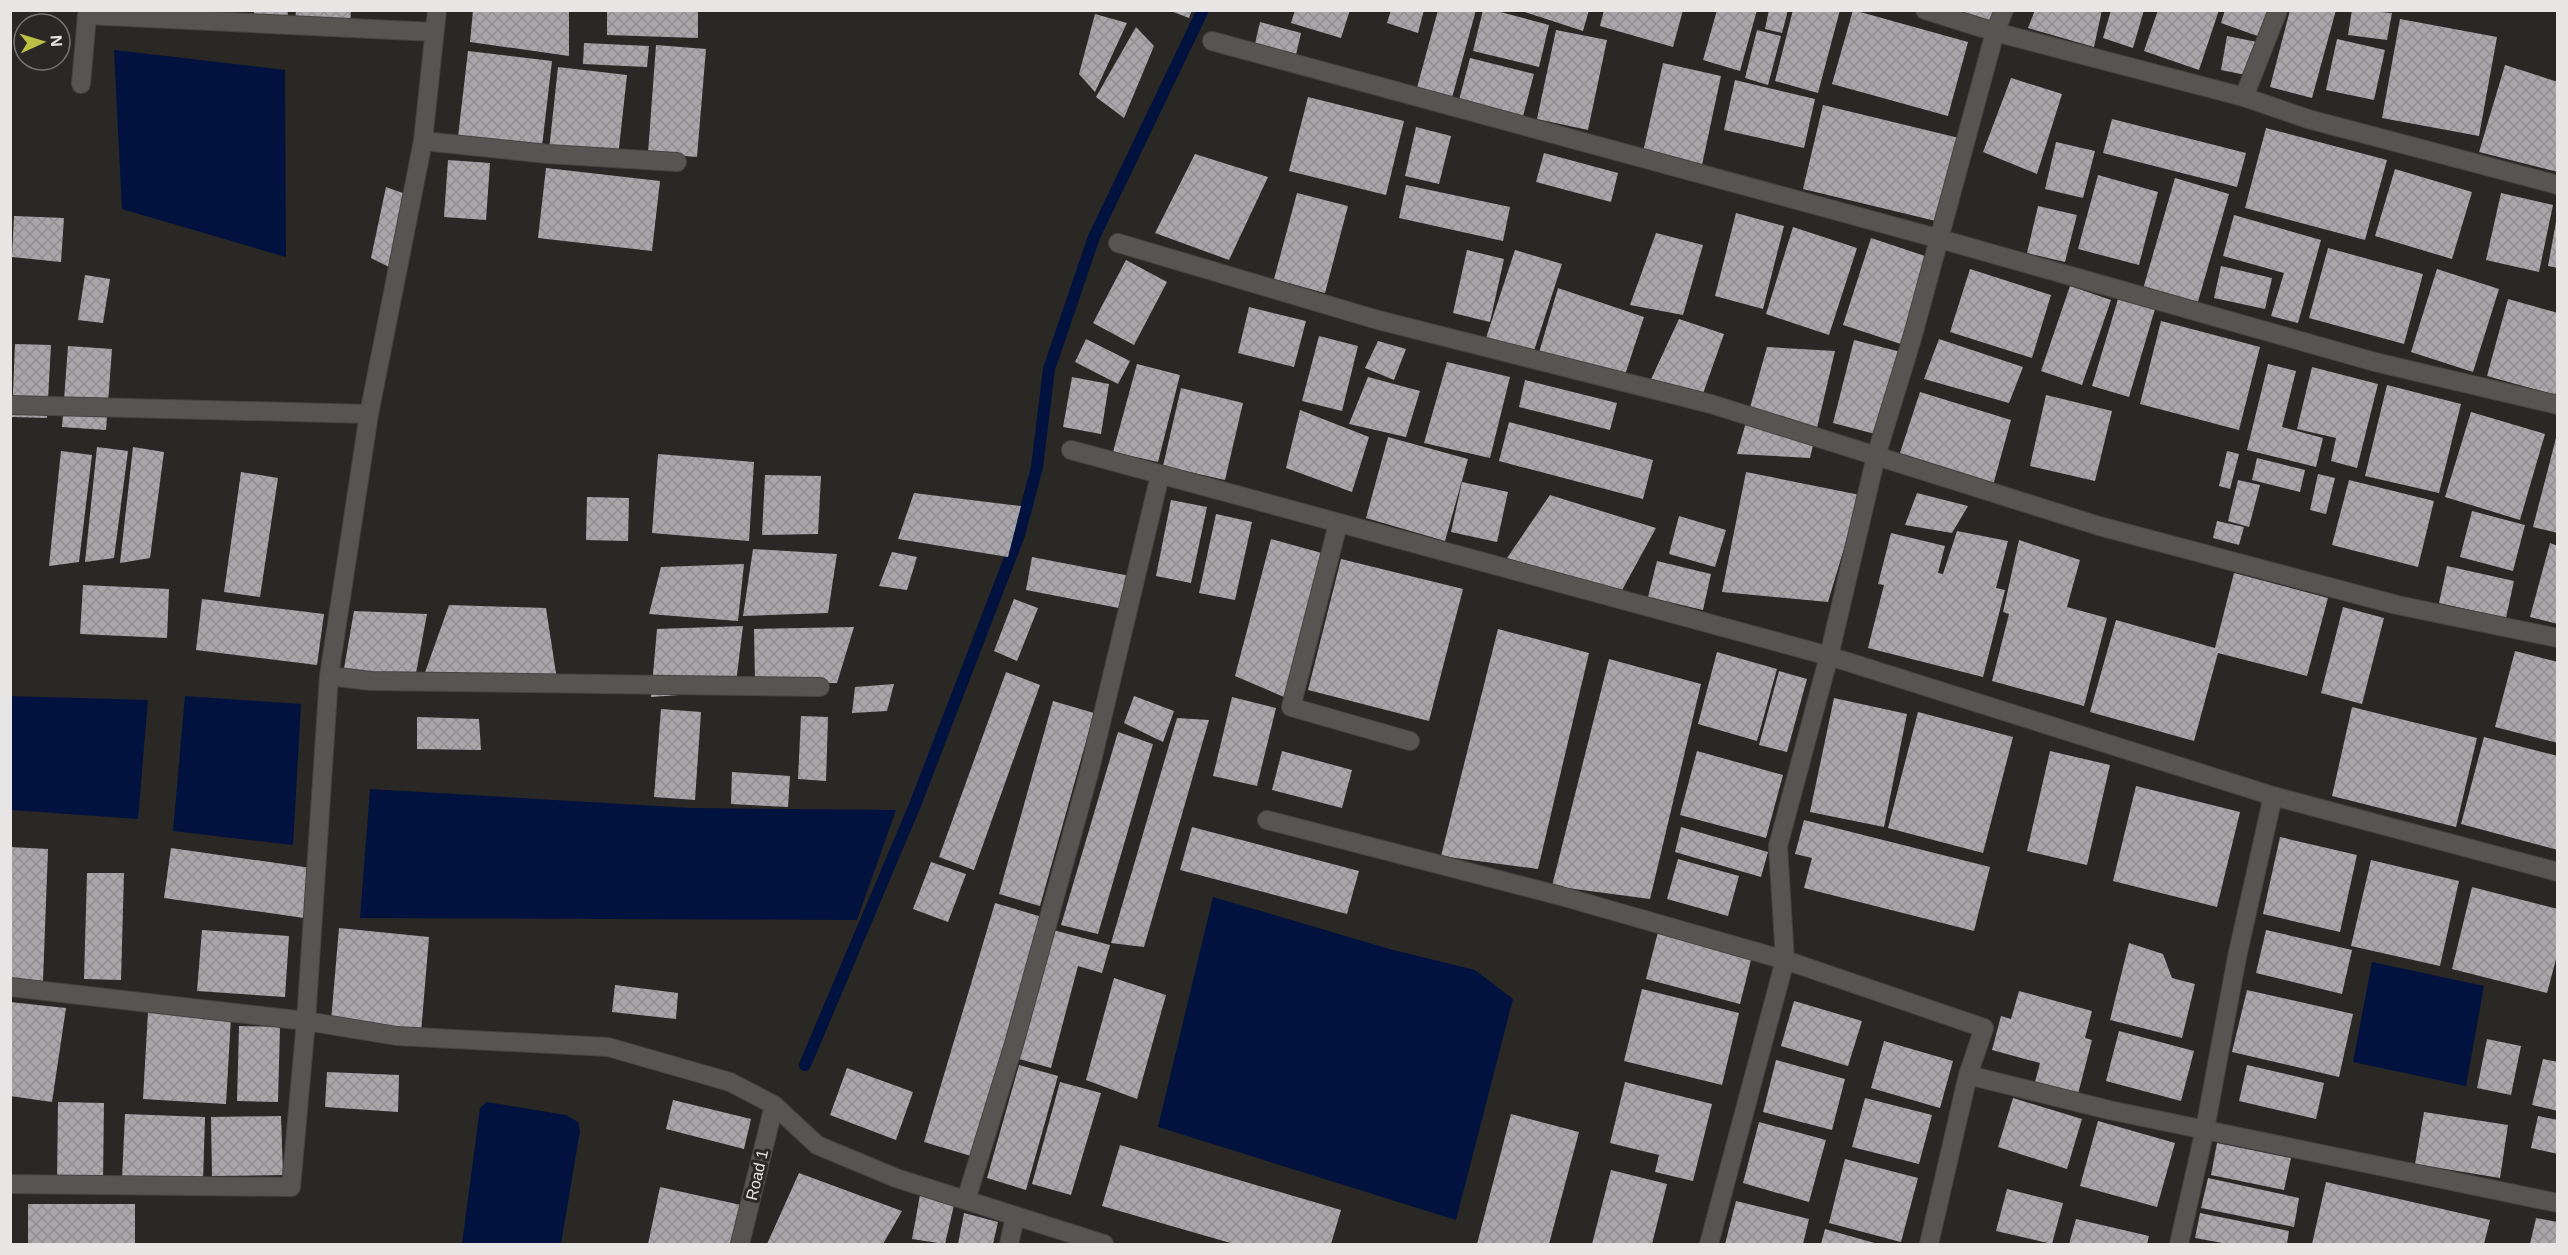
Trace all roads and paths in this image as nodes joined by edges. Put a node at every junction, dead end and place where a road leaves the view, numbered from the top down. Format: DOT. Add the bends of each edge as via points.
graph roads {
  1 [pos="437,10"];
  2 [pos="1925,10"];
  3 [pos="2004,10"];
  4 [pos="2278,10"];
  5 [pos="87,13"];
  6 [pos="434,32"];
  7 [pos="1995,32"];
  8 [pos="1212,41"];
  9 [pos="81,84"];
  10 [pos="2244,97"];
  11 [pos="423,141"];
  12 [pos="677,162"];
  13 [pos="2558,185"];
  14 [pos="1940,239"];
  15 [pos="1118,243"];
  16 [pos="10,405"];
  17 [pos="2558,405"];
  18 [pos="369,414"];
  19 [pos="1071,450"];
  20 [pos="1876,456"];
  21 [pos="1160,476"];
  22 [pos="1338,524"];
  23 [pos="2558,638"];
  24 [pos="1829,656"];
  25 [pos="329,676"];
  26 [pos="820,687"];
  27 [pos="1410,741"];
  28 [pos="2273,796"];
  29 [pos="1266,820"];
  30 [pos="2558,872"];
  31 [pos="1785,960"];
  32 [pos="10,987"];
  33 [pos="306,1021"];
  34 [pos="1968,1075"];
  35 [pos="774,1105"];
  36 [pos="2205,1129"];
  37 [pos="10,1184"];
  38 [pos="966,1200"];
  39 [pos="2558,1203"];
  40 [pos="1015,1217"];
  41 [pos="740,1245"];
  42 [pos="1009,1245"];
  43 [pos="1104,1245"];
  44 [pos="1709,1245"];
  45 [pos="1929,1245"];
  46 [pos="2179,1245"];
  1 -- 6 [label="street"];
  2 -- 7 [label="street"];
  3 -- 7 [label="street"];
  4 -- 10 [label="street"];
  5 -- 6 [label="street"];
  5 -- 9 [label="street"];
  6 -- 11 [label="street"];
  7 -- 10 [label="street"];
  7 -- 14 [label="street"];
  8 -- 14 [label="street"];
  10 -- 13 [label="street" via="2308,119"];
  11 -- 12 [label="street"];
  11 -- 18 [label="street"];
  14 -- 17 [label="street" via="2375,362"];
  14 -- 20 [label="street"];
  15 -- 20 [label="street" via="1378,320 1711,404"];
  16 -- 18 [label="street"];
  18 -- 25 [label="street"];
  19 -- 21 [label="street"];
  20 -- 23 [label="street" via="2099,526 2397,605"];
  20 -- 24 [label="street"];
  21 -- 22 [label="street"];
  21 -- 38 [label="street" via="1086,785"];
  22 -- 24 [label="street"];
  22 -- 27 [label="street" via="1291,707"];
  24 -- 28 [label="street"];
  24 -- 31 [label="street" via="1778,846"];
  25 -- 26 [label="street" via="370,681"];
  25 -- 33 [label="street"];
  28 -- 30 [label="street"];
  28 -- 36 [label="street" via="2237,957"];
  29 -- 31 [label="street" via="1561,896"];
  31 -- 34 [label="street" via="1984,1028"];
  31 -- 44 [label="street"];
  32 -- 33 [label="street"];
  33 -- 35 [label="street" via="397,1036 608,1047 730,1082"];
  33 -- 37 [label="street" via="291,1187"];
  34 -- 36 [label="street"];
  34 -- 45 [label="street"];
  35 -- 38 [label="street" via="817,1145 896,1178"];
  35 -- 41 [label="street, Road 1"];
  36 -- 39 [label="street"];
  36 -- 46 [label="street"];
  38 -- 40 [label="street"];
  40 -- 42 [label="street"];
  40 -- 43 [label="street"];
}
